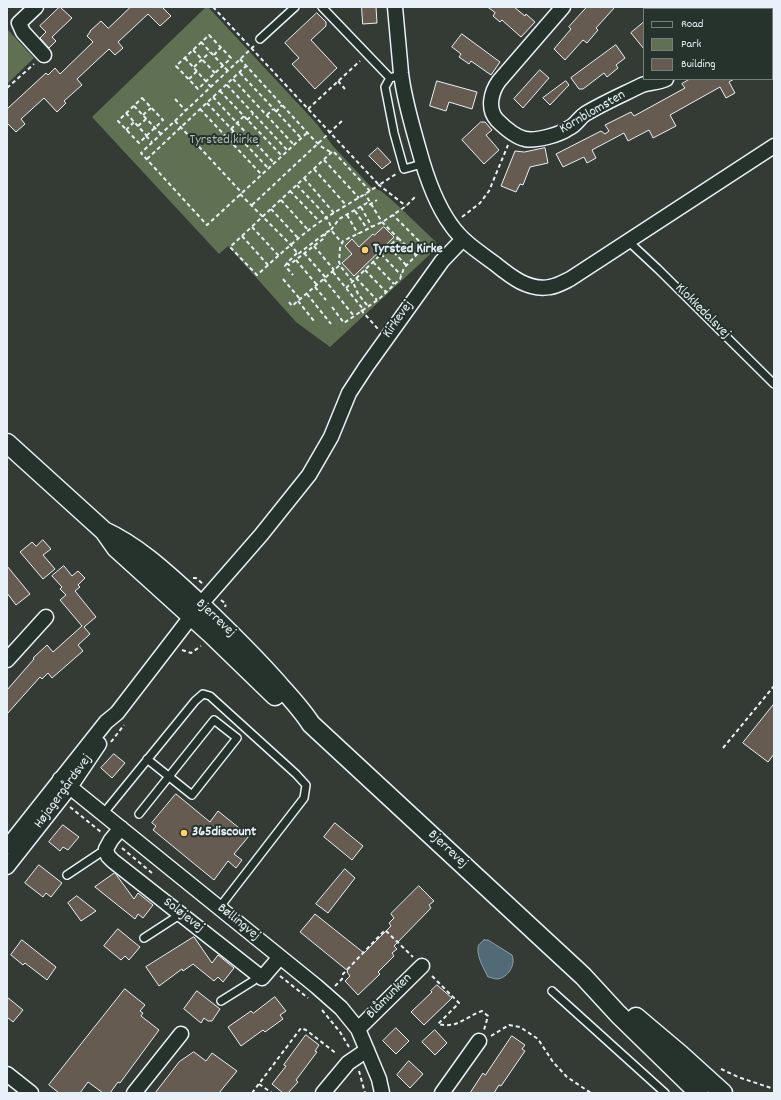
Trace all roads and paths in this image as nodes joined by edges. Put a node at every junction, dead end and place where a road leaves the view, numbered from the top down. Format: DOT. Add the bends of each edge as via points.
graph roads {
  1 [pos="36,7"];
  2 [pos="213,7"];
  3 [pos="295,7"];
  4 [pos="322,7"];
  5 [pos="395,7"];
  6 [pos="563,7"];
  7 [pos="260,39"];
  8 [pos="201,42"];
  9 [pos="221,47"];
  10 [pos="252,48"];
  11 [pos="193,50"];
  12 [pos="210,52"];
  13 [pos="367,54"];
  14 [pos="44,55"];
  15 [pos="214,55"];
  16 [pos="185,58"];
  17 [pos="202,59"];
  18 [pos="240,59"];
  19 [pos="223,65"];
  20 [pos="246,66"];
  21 [pos="193,68"];
  22 [pos="228,70"];
  23 [pos="197,71"];
  24 [pos="215,73"];
  25 [pos="240,73"];
  26 [pos="395,76"];
  27 [pos="189,79"];
  28 [pos="233,79"];
  29 [pos="663,80"];
  30 [pos="206,81"];
  31 [pos="338,81"];
  32 [pos="227,85"];
  33 [pos="211,87"];
  34 [pos="7,88"];
  35 [pos="345,89"];
  36 [pos="220,91"];
  37 [pos="213,97"];
  38 [pos="175,98"];
  39 [pos="207,103"];
  40 [pos="282,105"];
  41 [pos="134,106"];
  42 [pos="151,107"];
  43 [pos="200,109"];
  44 [pos="273,109"];
  45 [pos="308,109"];
  46 [pos="186,111"];
  47 [pos="276,112"];
  48 [pos="126,113"];
  49 [pos="253,113"];
  50 [pos="143,115"];
  51 [pos="267,115"];
  52 [pos="244,116"];
  53 [pos="146,118"];
  54 [pos="247,120"];
  55 [pos="174,121"];
  56 [pos="342,121"];
  57 [pos="134,122"];
  58 [pos="237,123"];
  59 [pos="138,126"];
  60 [pos="155,128"];
  61 [pos="181,128"];
  62 [pos="231,129"];
  63 [pos="126,130"];
  64 [pos="234,131"];
  65 [pos="308,132"];
  66 [pos="330,132"];
  67 [pos="513,133"];
  68 [pos="160,134"];
  69 [pos="147,136"];
  70 [pos="227,138"];
  71 [pos="301,138"];
  72 [pos="152,142"];
  73 [pos="318,143"];
  74 [pos="294,145"];
  75 [pos="774,146"];
  76 [pos="288,150"];
  77 [pos="332,153"];
  78 [pos="282,156"];
  79 [pos="147,159"];
  80 [pos="324,160"];
  81 [pos="274,163"];
  82 [pos="422,164"];
  83 [pos="268,168"];
  84 [pos="314,169"];
  85 [pos="404,169"];
  86 [pos="262,175"];
  87 [pos="304,178"];
  88 [pos="297,185"];
  89 [pos="379,185"];
  90 [pos="290,191"];
  91 [pos="370,191"];
  92 [pos="241,194"];
  93 [pos="365,194"];
  94 [pos="415,197"];
  95 [pos="359,198"];
  96 [pos="281,200"];
  97 [pos="377,200"];
  98 [pos="371,204"];
  99 [pos="346,205"];
  100 [pos="252,206"];
  101 [pos="406,206"];
  102 [pos="360,207"];
  103 [pos="271,209"];
  104 [pos="355,210"];
  105 [pos="334,213"];
  106 [pos="346,215"];
  107 [pos="393,215"];
  108 [pos="263,217"];
  109 [pos="326,218"];
  110 [pos="320,222"];
  111 [pos="382,222"];
  112 [pos="452,226"];
  113 [pos="252,227"];
  114 [pos="372,227"];
  115 [pos="331,230"];
  116 [pos="368,230"];
  117 [pos="309,231"];
  118 [pos="326,232"];
  119 [pos="358,234"];
  120 [pos="242,236"];
  121 [pos="398,238"];
  122 [pos="299,239"];
  123 [pos="463,239"];
  124 [pos="628,241"];
  125 [pos="342,243"];
  126 [pos="291,245"];
  127 [pos="314,246"];
  128 [pos="389,247"];
  129 [pos="297,253"];
  130 [pos="304,254"];
  131 [pos="381,254"];
  132 [pos="416,255"];
  133 [pos="279,256"];
  134 [pos="296,260"];
  135 [pos="374,262"];
  136 [pos="288,263"];
  137 [pos="268,265"];
  138 [pos="340,265"];
  139 [pos="406,265"];
  140 [pos="365,270"];
  141 [pos="334,271"];
  142 [pos="293,274"];
  143 [pos="401,275"];
  144 [pos="325,278"];
  145 [pos="356,278"];
  146 [pos="283,279"];
  147 [pos="353,282"];
  148 [pos="394,284"];
  149 [pos="316,286"];
  150 [pos="346,288"];
  151 [pos="386,292"];
  152 [pos="307,294"];
  153 [pos="299,300"];
  154 [pos="326,300"];
  155 [pos="377,300"];
  156 [pos="289,302"];
  157 [pos="367,306"];
  158 [pos="332,307"];
  159 [pos="362,310"];
  160 [pos="354,316"];
  161 [pos="314,321"];
  162 [pos="331,324"];
  163 [pos="379,330"];
  164 [pos="774,384"];
  165 [pos="7,443"];
  166 [pos="196,611"];
  167 [pos="46,617"];
  168 [pos="7,660"];
  169 [pos="774,686"];
  170 [pos="723,748"];
  171 [pos="147,760"];
  172 [pos="169,777"];
  173 [pos="65,783"];
  174 [pos="103,814"];
  175 [pos="139,814"];
  176 [pos="121,828"];
  177 [pos="7,847"];
  178 [pos="106,849"];
  179 [pos="7,867"];
  180 [pos="66,875"];
  181 [pos="219,908"];
  182 [pos="181,914"];
  183 [pos="144,938"];
  184 [pos="280,957"];
  185 [pos="422,966"];
  186 [pos="258,975"];
  187 [pos="583,976"];
  188 [pos="552,992"];
  189 [pos="221,1001"];
  190 [pos="358,1029"];
  191 [pos="180,1034"];
  192 [pos="479,1041"];
  193 [pos="367,1050"];
  194 [pos="348,1062"];
  195 [pos="718,1068"];
  196 [pos="7,1074"];
  197 [pos="259,1084"];
  198 [pos="774,1089"];
  199 [pos="31,1093"];
  200 [pos="134,1093"];
  201 [pos="252,1093"];
  202 [pos="272,1093"];
  203 [pos="323,1093"];
  204 [pos="382,1093"];
  205 [pos="442,1093"];
  206 [pos="591,1093"];
  207 [pos="665,1093"];
  208 [pos="699,1093"];
  209 [pos="723,1093"];
  1 -- 14 [label="street" via="19,23 23,32"];
  2 -- 10 [label="path"];
  3 -- 7 [label="lane"];
  4 -- 13 [label="lane"];
  5 -- 26 [label="street"];
  6 -- 67 [label="street, Kornblomsten" via="494,89 492,112 496,119"];
  7 -- 10 [label="path"];
  8 -- 9 [label="path" via="209,35"];
  8 -- 11 [label="path"];
  8 -- 12 [label="path"];
  9 -- 15 [label="path"];
  9 -- 19 [label="path" via="231,58"];
  10 -- 18 [label="path"];
  10 -- 45 [label="path"];
  11 -- 16 [label="path"];
  11 -- 17 [label="path"];
  12 -- 15 [label="path"];
  12 -- 17 [label="path"];
  13 -- 26 [label="lane"];
  13 -- 31 [label="path"];
  14 -- 34 [label="path"];
  15 -- 19 [label="path"];
  16 -- 21 [label="path"];
  16 -- 27 [label="path" via="176,66"];
  17 -- 21 [label="path"];
  17 -- 24 [label="path"];
  18 -- 20 [label="path"];
  18 -- 22 [label="path"];
  19 -- 22 [label="path"];
  19 -- 24 [label="path"];
  20 -- 25 [label="path"];
  20 -- 40 [label="path"];
  21 -- 23 [label="path"];
  22 -- 33 [label="path"];
  23 -- 27 [label="path"];
  23 -- 30 [label="path"];
  24 -- 30 [label="path"];
  25 -- 28 [label="path"];
  25 -- 44 [label="path"];
  26 -- 82 [label="street"];
  26 -- 85 [label="lane" via="385,87"];
  27 -- 30 [label="path" via="198,89"];
  28 -- 32 [label="path"];
  28 -- 51 [label="path"];
  29 -- 67 [label="street, Kornblomsten" via="642,85 585,114 574,125 556,135 525,139"];
  30 -- 33 [label="path"];
  31 -- 35 [label="path"];
  31 -- 45 [label="path"];
  32 -- 36 [label="path"];
  32 -- 49 [label="path"];
  33 -- 46 [label="path"];
  36 -- 37 [label="path"];
  36 -- 52 [label="path"];
  37 -- 39 [label="path"];
  37 -- 58 [label="path"];
  38 -- 46 [label="path"];
  39 -- 43 [label="path"];
  39 -- 62 [label="path"];
  40 -- 47 [label="path"];
  40 -- 65 [label="path"];
  41 -- 42 [label="path" via="142,98"];
  41 -- 48 [label="path"];
  41 -- 50 [label="path"];
  42 -- 50 [label="path"];
  42 -- 60 [label="path" via="163,120"];
  43 -- 61 [label="path"];
  43 -- 70 [label="path"];
  44 -- 47 [label="path"];
  44 -- 51 [label="path"];
  45 -- 66 [label="path"];
  46 -- 55 [label="path"];
  47 -- 71 [label="path"];
  48 -- 57 [label="path"];
  48 -- 63 [label="path" via="118,121"];
  49 -- 54 [label="path"];
  49 -- 76 [label="path"];
  50 -- 53 [label="path"];
  51 -- 74 [label="path"];
  52 -- 54 [label="path"];
  52 -- 58 [label="path"];
  53 -- 59 [label="path"];
  53 -- 60 [label="path"];
  54 -- 78 [label="path"];
  55 -- 61 [label="path"];
  55 -- 68 [label="path"];
  56 -- 66 [label="path"];
  57 -- 59 [label="path"];
  57 -- 63 [label="path"];
  58 -- 62 [label="path"];
  58 -- 81 [label="path"];
  59 -- 69 [label="path"];
  60 -- 68 [label="path"];
  60 -- 69 [label="path"];
  61 -- 79 [label="path"];
  61 -- 92 [label="path"];
  62 -- 64 [label="path"];
  63 -- 69 [label="path" via="139,144"];
  64 -- 70 [label="path"];
  64 -- 83 [label="path"];
  65 -- 71 [label="path"];
  65 -- 73 [label="path"];
  66 -- 73 [label="path"];
  66 -- 89 [label="path"];
  67 -- 112 [label="path" via="489,192 480,203"];
  68 -- 72 [label="path"];
  69 -- 72 [label="path"];
  70 -- 86 [label="path"];
  71 -- 74 [label="path"];
  72 -- 79 [label="path" via="141,153"];
  73 -- 77 [label="path"];
  73 -- 100 [label="path"];
  74 -- 76 [label="path"];
  75 -- 124 [label="street"];
  76 -- 78 [label="path"];
  77 -- 80 [label="path"];
  77 -- 91 [label="path" via="333,151"];
  78 -- 81 [label="path"];
  79 -- 92 [label="path" via="207,225"];
  80 -- 84 [label="path"];
  80 -- 95 [label="path"];
  81 -- 83 [label="path"];
  82 -- 85 [label="lane"];
  82 -- 112 [label="street" via="432,191"];
  83 -- 86 [label="path"];
  84 -- 87 [label="path"];
  84 -- 99 [label="path"];
  85 -- 89 [label="path"];
  86 -- 92 [label="path"];
  87 -- 88 [label="path"];
  87 -- 105 [label="path"];
  88 -- 90 [label="path"];
  88 -- 109 [label="path"];
  89 -- 91 [label="path"];
  89 -- 101 [label="path"];
  90 -- 96 [label="path"];
  90 -- 110 [label="path"];
  91 -- 93 [label="path"];
  92 -- 100 [label="path"];
  93 -- 95 [label="path"];
  93 -- 98 [label="path"];
  94 -- 101 [label="path"];
  95 -- 99 [label="path"];
  96 -- 103 [label="path"];
  96 -- 117 [label="path"];
  97 -- 98 [label="path"];
  98 -- 102 [label="path" via="367,203"];
  98 -- 111 [label="path"];
  99 -- 105 [label="path"];
  100 -- 108 [label="path"];
  101 -- 107 [label="path"];
  102 -- 104 [label="path"];
  102 -- 114 [label="path"];
  103 -- 108 [label="path"];
  103 -- 122 [label="path"];
  104 -- 106 [label="path"];
  104 -- 116 [label="path"];
  105 -- 109 [label="path"];
  106 -- 115 [label="path" via="339,219"];
  106 -- 119 [label="path"];
  107 -- 111 [label="path"];
  107 -- 132 [label="path" via="424,246"];
  108 -- 113 [label="path"];
  108 -- 126 [label="path"];
  109 -- 110 [label="path"];
  109 -- 115 [label="path"];
  110 -- 117 [label="path"];
  111 -- 114 [label="path"];
  111 -- 121 [label="path"];
  112 -- 123 [label="street"];
  113 -- 120 [label="path"];
  113 -- 133 [label="path"];
  114 -- 116 [label="path"];
  115 -- 118 [label="path"];
  115 -- 125 [label="path"];
  116 -- 119 [label="path"];
  117 -- 122 [label="path"];
  118 -- 127 [label="path"];
  118 -- 129 [label="path"];
  119 -- 125 [label="path"];
  120 -- 137 [label="path"];
  120 -- 137 [label="path" via="230,247 257,275"];
  121 -- 128 [label="path"];
  121 -- 132 [label="path"];
  122 -- 126 [label="path"];
  123 -- 124 [label="street" via="508,274 536,287 551,287 570,279"];
  123 -- 166 [label="street, Kirkevej" via="442,261 366,367 349,394 331,436 309,475"];
  124 -- 164 [label="lane, Klokkedalsvej"];
  125 -- 138 [label="path"];
  126 -- 129 [label="path"];
  126 -- 133 [label="path"];
  127 -- 130 [label="path"];
  127 -- 141 [label="path"];
  128 -- 131 [label="path"];
  128 -- 139 [label="path"];
  129 -- 136 [label="path"];
  130 -- 134 [label="path"];
  130 -- 144 [label="path"];
  131 -- 135 [label="path"];
  131 -- 143 [label="path"];
  132 -- 139 [label="path"];
  133 -- 137 [label="path"];
  134 -- 136 [label="path" via="289,265"];
  134 -- 149 [label="path"];
  135 -- 140 [label="path"];
  135 -- 148 [label="path"];
  136 -- 142 [label="path" via="285,266"];
  138 -- 141 [label="path"];
  138 -- 147 [label="path"];
  139 -- 143 [label="path"];
  140 -- 145 [label="path"];
  140 -- 151 [label="path"];
  141 -- 144 [label="path"];
  141 -- 150 [label="path"];
  143 -- 148 [label="path"];
  144 -- 149 [label="path"];
  144 -- 160 [label="path"];
  145 -- 147 [label="path"];
  145 -- 155 [label="path"];
  146 -- 153 [label="path"];
  147 -- 150 [label="path"];
  147 -- 157 [label="path"];
  148 -- 151 [label="path"];
  149 -- 152 [label="path"];
  149 -- 154 [label="path"];
  150 -- 159 [label="path"];
  151 -- 155 [label="path"];
  152 -- 153 [label="path"];
  152 -- 162 [label="path"];
  153 -- 156 [label="path" via="292,306"];
  153 -- 161 [label="path"];
  155 -- 157 [label="path"];
  157 -- 159 [label="path"];
  158 -- 160 [label="path" via="344,323"];
  159 -- 160 [label="path"];
  159 -- 163 [label="path"];
  165 -- 166 [label="street, Bjerrevej" via="104,531 116,548"];
  166 -- 173 [label="street, Højagergårdsvej" via="117,713 111,726"];
  166 -- 187 [label="street, Bjerrevej" via="260,663 304,712 311,724"];
  167 -- 168 [label="street"];
  169 -- 170 [label="path"];
  171 -- 172 [label="lane"];
  171 -- 174 [label="lane"];
  171 -- 181 [label="lane" via="203,694 210,696 306,785 304,798"];
  172 -- 172 [label="lane" via="214,720 237,738 192,795"];
  172 -- 175 [label="lane"];
  173 -- 174 [label="street, Bøllingvej"];
  173 -- 177 [label="street, Højagergårdsvej"];
  173 -- 179 [label="street, Højagergårdsvej"];
  174 -- 176 [label="street, Bøllingvej"];
  176 -- 178 [label="street"];
  176 -- 181 [label="street, Bøllingvej"];
  178 -- 180 [label="lane"];
  178 -- 182 [label="street, Soløjevej" via="113,861"];
  181 -- 184 [label="street, Bøllingvej"];
  182 -- 183 [label="lane"];
  182 -- 186 [label="street, Soløjevej"];
  184 -- 186 [label="street" via="262,978"];
  184 -- 190 [label="street, Bøllingvej" via="340,1008"];
  185 -- 190 [label="street, Blåmunken"];
  186 -- 189 [label="lane" via="253,981"];
  187 -- 208 [label="street, Bjerrevej"];
  187 -- 209 [label="street, Bjerrevej" via="623,1006"];
  188 -- 207 [label="lane"];
  190 -- 193 [label="street, Bøllingvej"];
  191 -- 200 [label="street"];
  192 -- 205 [label="street"];
  192 -- 206 [label="path" via="509,1025 520,1027 538,1038 553,1062 567,1077"];
  193 -- 194 [label="street"];
  193 -- 204 [label="street, Bøllingvej"];
  194 -- 197 [label="path" via="301,1028"];
  194 -- 203 [label="street"];
  195 -- 198 [label="path"];
  196 -- 199 [label="street"];
  197 -- 201 [label="path"];
  197 -- 202 [label="path"];
}
